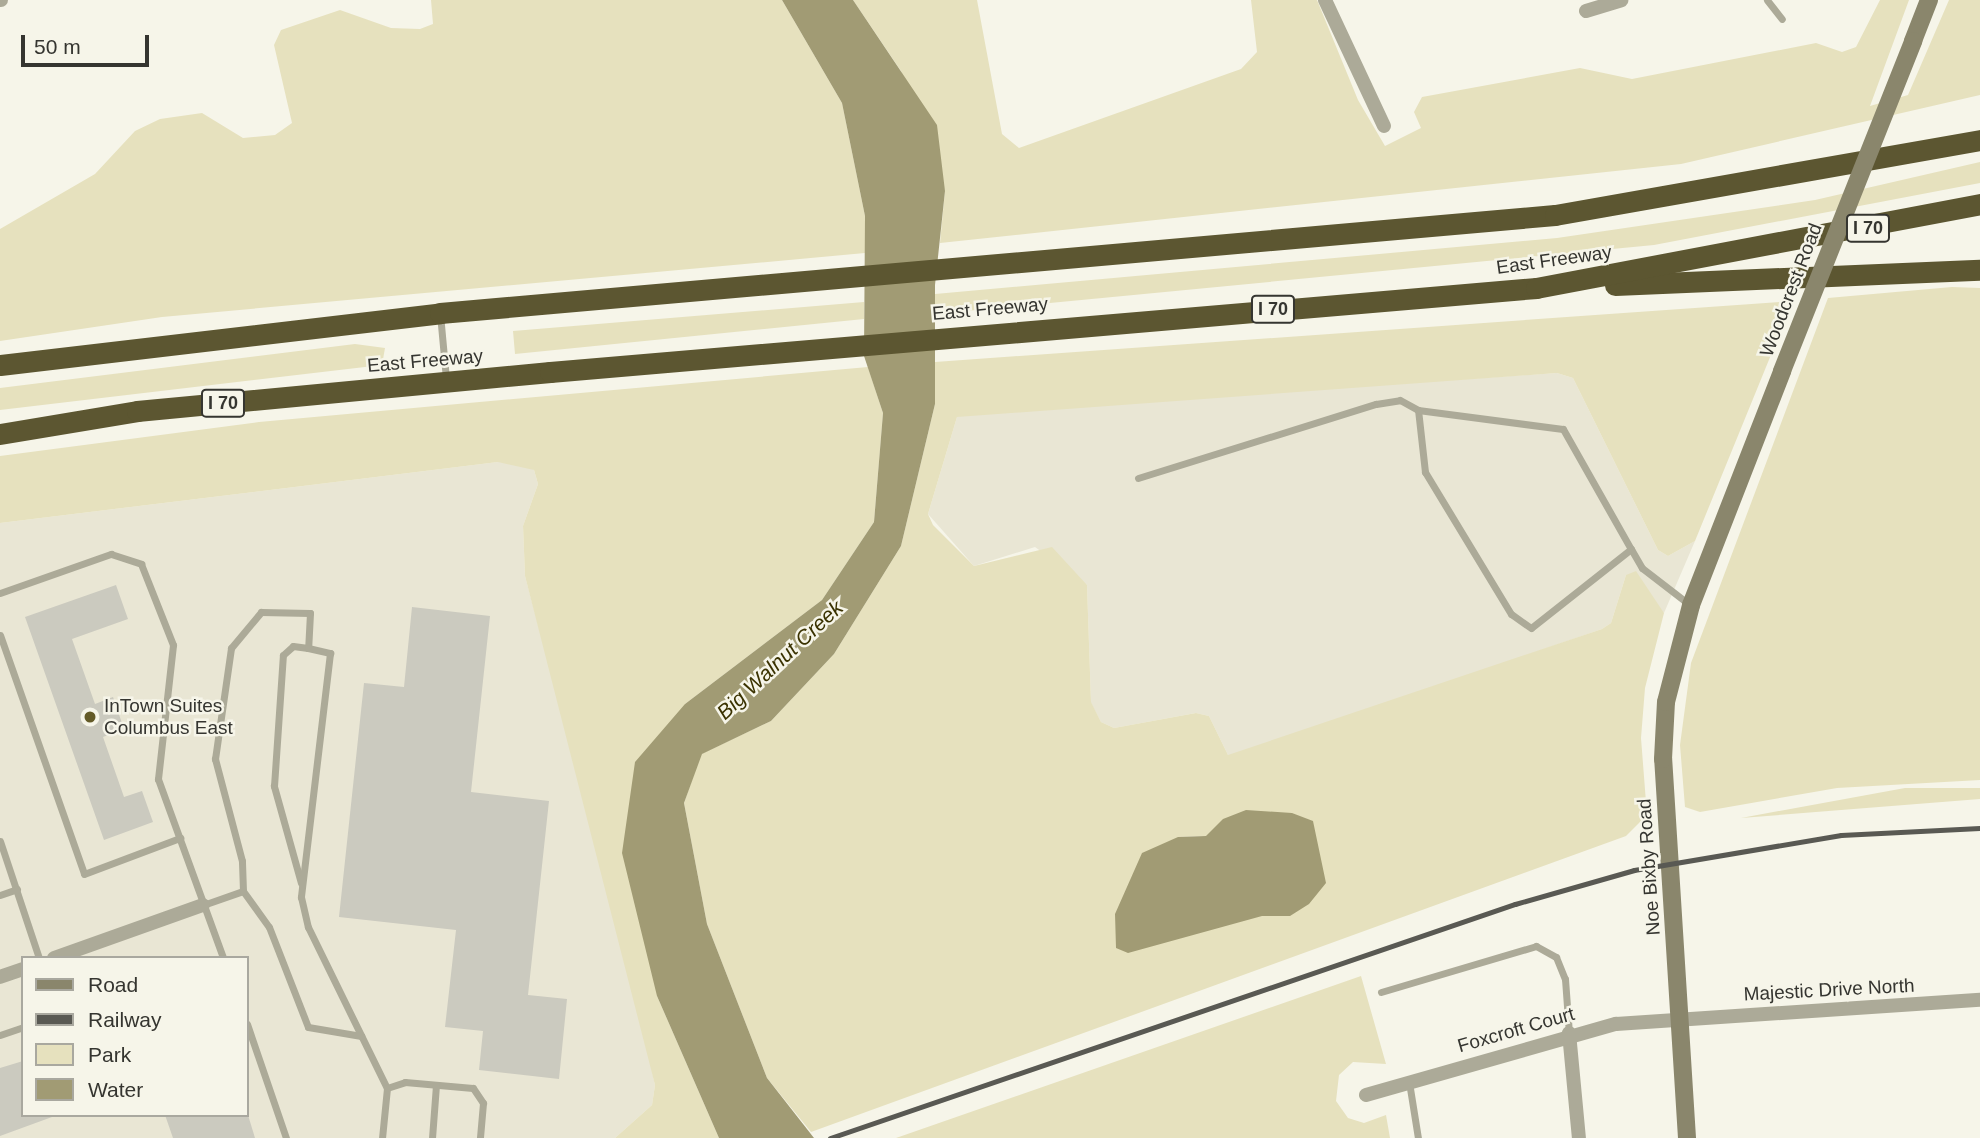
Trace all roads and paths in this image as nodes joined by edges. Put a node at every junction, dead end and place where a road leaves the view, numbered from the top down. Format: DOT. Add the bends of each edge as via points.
graph roads {
  1 [pos="1325,0"];
  2 [pos="1620,0"];
  3 [pos="1767,0"];
  4 [pos="1929,0"];
  5 [pos="1586,11"];
  6 [pos="1782,19"];
  7 [pos="1980,125"];
  8 [pos="1384,127"];
  9 [pos="1980,141"];
  10 [pos="1751,185"];
  11 [pos="1980,204"];
  12 [pos="1980,270"];
  13 [pos="1536,288"];
  14 [pos="440,313"];
  15 [pos="0,365"];
  16 [pos="447,382"];
  17 [pos="1418,410"];
  18 [pos="0,434"];
  19 [pos="1138,478"];
  20 [pos="1631,549"];
  21 [pos="0,593"];
  22 [pos="1693,601"];
  23 [pos="0,635"];
  24 [pos="308,648"];
  25 [pos="180,838"];
  26 [pos="0,841"];
  27 [pos="302,887"];
  28 [pos="16,890"];
  29 [pos="243,891"];
  30 [pos="0,895"];
  31 [pos="204,905"];
  32 [pos="39,956"];
  33 [pos="60,956"];
  34 [pos="222,956"];
  35 [pos="21,970"];
  36 [pos="0,977"];
  37 [pos="1381,992"];
  38 [pos="1980,1000"];
  39 [pos="1680,1018"];
  40 [pos="248,1027"];
  41 [pos="21,1028"];
  42 [pos="1569,1033"];
  43 [pos="0,1035"];
  44 [pos="361,1036"];
  45 [pos="1409,1082"];
  46 [pos="436,1085"];
  47 [pos="387,1088"];
  48 [pos="1366,1095"];
  49 [pos="286,1138"];
  50 [pos="382,1138"];
  51 [pos="432,1138"];
  52 [pos="480,1138"];
  53 [pos="1418,1138"];
  54 [pos="1579,1138"];
  55 [pos="1687,1138"];
  1 -- 8 [label="street"];
  2 -- 5 [label="street"];
  3 -- 6 [label="lane"];
  4 -- 22 [label="street, Woodcrest Road, bridge"];
  7 -- 10 [label="highway"];
  9 -- 10 [label="highway"];
  10 -- 14 [label="highway" via="1555,215"];
  11 -- 13 [label="highway, East Freeway / I 70"];
  12 -- 13 [label="highway"];
  13 -- 16 [label="highway, East Freeway / I 70"];
  14 -- 15 [label="highway"];
  14 -- 16 [label="lane"];
  16 -- 18 [label="highway, East Freeway / I 70" via="136,411"];
  17 -- 19 [label="lane" via="1400,400 1376,404"];
  17 -- 20 [label="lane" via="1563,429"];
  17 -- 20 [label="lane" via="1425,472 1511,614 1531,628"];
  20 -- 22 [label="lane" via="1642,568"];
  21 -- 25 [label="lane" via="111,554 141,564 173,645 158,779"];
  22 -- 39 [label="street, Noe Bixby Road" via="1663,729"];
  23 -- 25 [label="lane" via="84,874"];
  24 -- 27 [label="lane" via="330,653"];
  24 -- 27 [label="lane" via="293,646 283,655 274,786"];
  24 -- 29 [label="lane" via="310,613 261,612 231,648 215,759 242,861"];
  25 -- 31 [label="lane"];
  26 -- 28 [label="lane"];
  27 -- 44 [label="lane" via="307,927"];
  28 -- 30 [label="lane"];
  28 -- 32 [label="lane"];
  29 -- 31 [label="lane"];
  29 -- 44 [label="lane" via="269,927 308,1027"];
  31 -- 33 [label="street"];
  31 -- 34 [label="lane"];
  35 -- 36 [label="street"];
  37 -- 42 [label="lane" via="1536,946 1556,957 1566,979"];
  38 -- 39 [label="street, Majestic Drive North"];
  39 -- 42 [label="street, Foxcroft Court"];
  39 -- 55 [label="street, Noe Bixby Road"];
  40 -- 49 [label="lane"];
  41 -- 43 [label="lane"];
  42 -- 45 [label="street, Foxcroft Court"];
  42 -- 54 [label="street"];
  44 -- 47 [label="lane"];
  45 -- 48 [label="street, Foxcroft Court"];
  45 -- 53 [label="lane"];
  46 -- 47 [label="lane"];
  46 -- 51 [label="lane"];
  46 -- 52 [label="lane" via="481,1093"];
  47 -- 50 [label="lane"];
}
